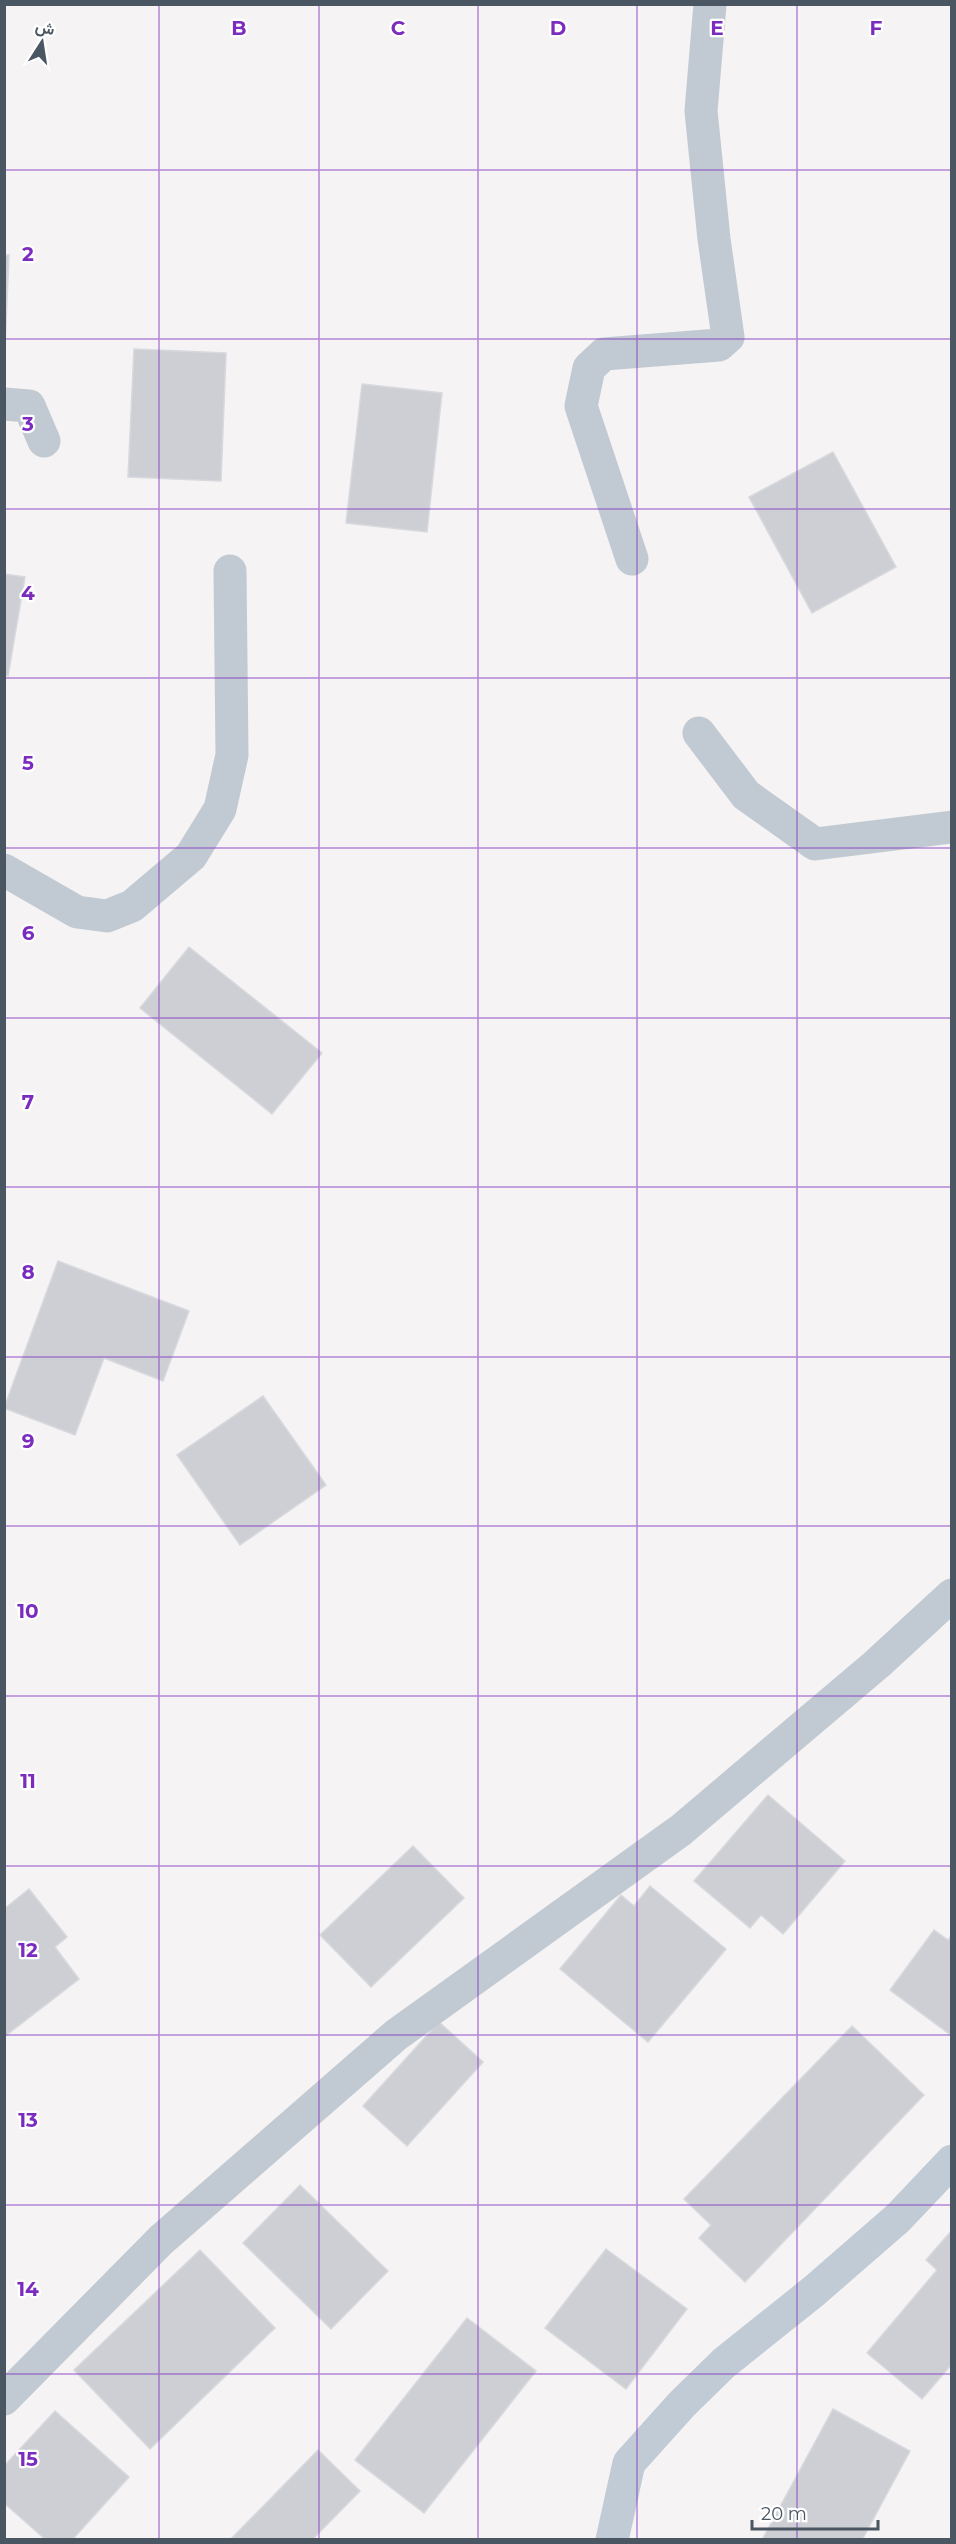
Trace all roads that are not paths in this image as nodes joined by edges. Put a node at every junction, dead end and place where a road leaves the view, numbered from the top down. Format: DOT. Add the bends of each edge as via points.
graph roads {
  1 [pos="710,4"];
  2 [pos="4,404"];
  3 [pos="44,441"];
  4 [pos="632,559"];
  5 [pos="230,572"];
  6 [pos="699,733"];
  7 [pos="951,827"];
  8 [pos="4,870"];
  9 [pos="951,1595"];
  10 [pos="951,2161"];
  11 [pos="4,2399"];
  12 [pos="612,2540"];
  1 -- 4 [label="street" via="701,111 728,337 719,345 604,354 589,368 581,406"];
  2 -- 3 [label="street" via="29,406"];
  5 -- 8 [label="street" via="232,755 219,809 191,856 132,906 107,916 76,912"];
  6 -- 7 [label="street" via="746,795 815,844"];
  9 -- 11 [label="street" via="877,1664 681,1830 396,2035 161,2240"];
  10 -- 12 [label="street" via="898,2218 724,2364 629,2463"];
}
